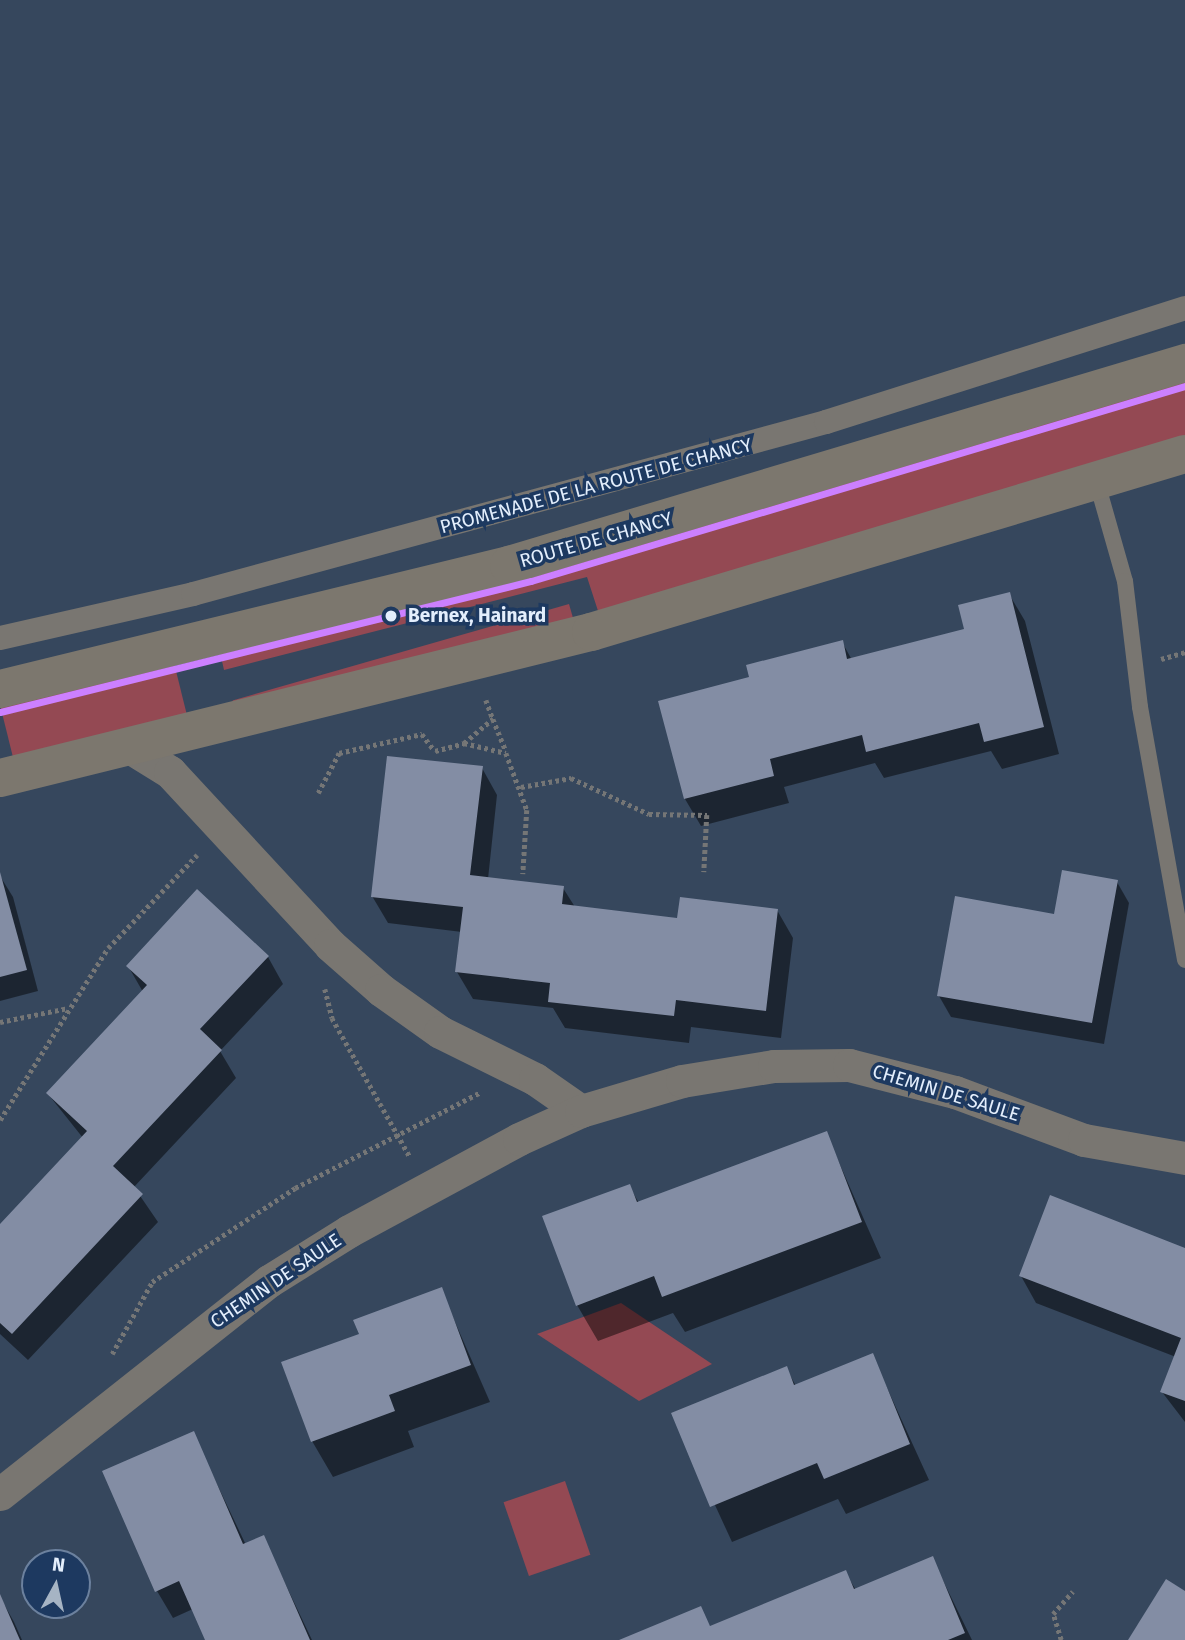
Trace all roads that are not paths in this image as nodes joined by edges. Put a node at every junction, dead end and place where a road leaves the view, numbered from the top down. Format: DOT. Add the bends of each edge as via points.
graph roads {
  1 [pos="1185,308"];
  2 [pos="1185,363"];
  3 [pos="1185,454"];
  4 [pos="1097,483"];
  5 [pos="0,638"];
  6 [pos="0,688"];
  7 [pos="131,748"];
  8 [pos="0,778"];
  9 [pos="1185,960"];
  10 [pos="581,1111"];
  11 [pos="1185,1158"];
  12 [pos="0,1494"];
  1 -- 5 [label="street, PROMENADE DE LA ROUTE DE CHANCY" via="826,422 284,570"];
  2 -- 6 [label="main road, ROUTE DE CHANCY" via="509,565"];
  3 -- 4 [label="main road"];
  4 -- 7 [label="main road" via="591,632"];
  4 -- 9 [label="lane" via="1125,581 1140,707"];
  7 -- 8 [label="main road"];
  7 -- 10 [label="street" via="170,772 330,945 381,990 440,1032 535,1079"];
  10 -- 11 [label="street, CHEMIN DE SAULE" via="681,1081 774,1066 849,1065 955,1092 1084,1140"];
  10 -- 12 [label="street, CHEMIN DE SAULE" via="431,1186 269,1281"];
}
